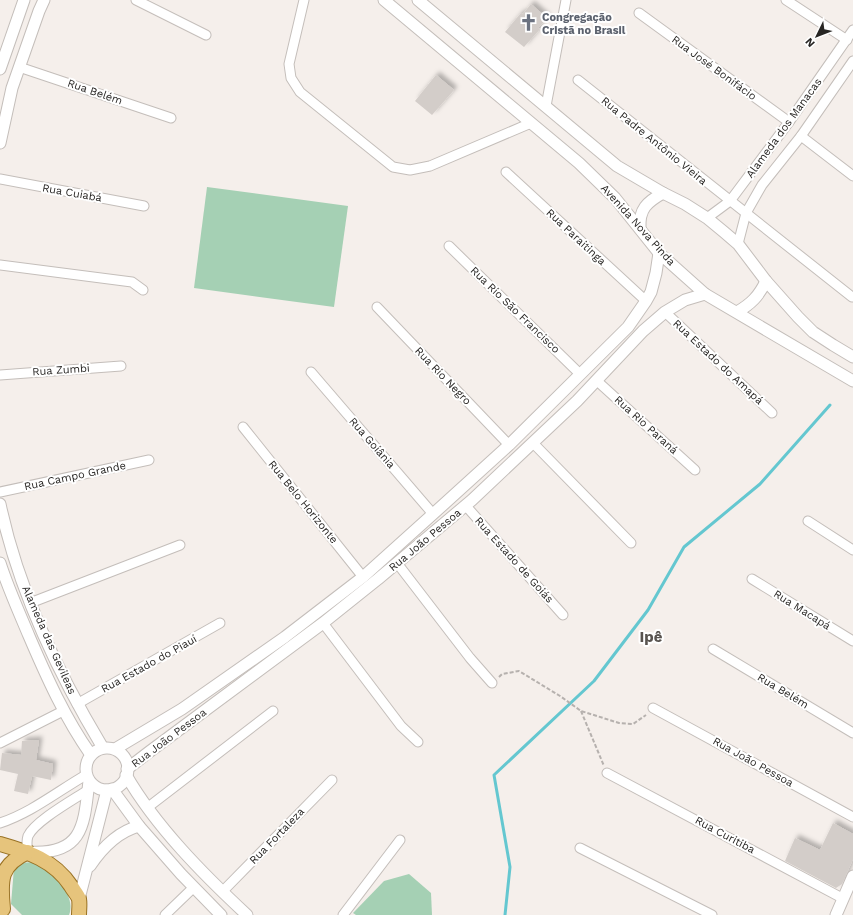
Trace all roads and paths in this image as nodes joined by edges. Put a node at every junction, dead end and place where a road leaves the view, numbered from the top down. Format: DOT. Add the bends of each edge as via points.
graph roads {
  1 [pos="24,0"];
  2 [pos="44,0"];
  3 [pos="136,0"];
  4 [pos="304,0"];
  5 [pos="384,0"];
  6 [pos="418,0"];
  7 [pos="566,0"];
  8 [pos="786,0"];
  9 [pos="639,13"];
  10 [pos="853,30"];
  11 [pos="206,35"];
  12 [pos="847,40"];
  13 [pos="852,63"];
  14 [pos="19,67"];
  15 [pos="0,68"];
  16 [pos="578,80"];
  17 [pos="546,106"];
  18 [pos="171,118"];
  19 [pos="789,122"];
  20 [pos="531,123"];
  21 [pos="801,136"];
  22 [pos="0,143"];
  23 [pos="506,172"];
  24 [pos="853,176"];
  25 [pos="0,180"];
  26 [pos="663,193"];
  27 [pos="730,201"];
  28 [pos="144,206"];
  29 [pos="746,213"];
  30 [pos="707,218"];
  31 [pos="640,228"];
  32 [pos="738,244"];
  33 [pos="449,246"];
  34 [pos="659,253"];
  35 [pos="0,265"];
  36 [pos="766,281"];
  37 [pos="143,290"];
  38 [pos="705,294"];
  39 [pos="852,297"];
  40 [pos="646,301"];
  41 [pos="377,307"];
  42 [pos="665,312"];
  43 [pos="737,312"];
  44 [pos="853,357"];
  45 [pos="121,366"];
  46 [pos="311,372"];
  47 [pos="580,374"];
  48 [pos="0,375"];
  49 [pos="596,380"];
  50 [pos="853,382"];
  51 [pos="772,413"];
  52 [pos="243,428"];
  53 [pos="533,442"];
  54 [pos="509,445"];
  55 [pos="149,460"];
  56 [pos="695,470"];
  57 [pos="0,492"];
  58 [pos="0,504"];
  59 [pos="466,506"];
  60 [pos="433,514"];
  61 [pos="808,521"];
  62 [pos="631,543"];
  63 [pos="180,545"];
  64 [pos="853,550"];
  65 [pos="0,563"];
  66 [pos="397,563"];
  67 [pos="363,577"];
  68 [pos="752,579"];
  69 [pos="30,603"];
  70 [pos="563,615"];
  71 [pos="323,623"];
  72 [pos="220,624"];
  73 [pos="853,641"];
  74 [pos="713,649"];
  75 [pos="492,683"];
  76 [pos="77,704"];
  77 [pos="654,708"];
  78 [pos="63,711"];
  79 [pos="273,711"];
  80 [pos="581,711"];
  81 [pos="853,733"];
  82 [pos="418,742"];
  83 [pos="0,743"];
  84 [pos="103,748"];
  85 [pos="115,750"];
  86 [pos="91,755"];
  87 [pos="127,772"];
  88 [pos="607,773"];
  89 [pos="332,780"];
  90 [pos="88,782"];
  91 [pos="110,789"];
  92 [pos="147,808"];
  93 [pos="853,816"];
  94 [pos="0,823"];
  95 [pos="139,826"];
  96 [pos="400,840"];
  97 [pos="0,844"];
  98 [pos="580,848"];
  99 [pos="28,852"];
  100 [pos="86,871"];
  101 [pos="853,876"];
  102 [pos="193,888"];
  103 [pos="222,892"];
  104 [pos="842,898"];
  105 [pos="79,899"];
  106 [pos="4,910"];
  107 [pos="74,915"];
  108 [pos="79,915"];
  109 [pos="165,915"];
  110 [pos="221,915"];
  111 [pos="247,915"];
  112 [pos="343,915"];
  113 [pos="712,915"];
  114 [pos="836,915"];
  1 -- 15 [label="street"];
  2 -- 14 [label="street"];
  3 -- 11 [label="street"];
  4 -- 20 [label="street" via="289,64 291,78 300,92 393,167 410,170 430,166"];
  5 -- 20 [label="street, Avenida Nova Pinda"];
  6 -- 17 [label="street"];
  7 -- 17 [label="street"];
  8 -- 12 [label="street"];
  9 -- 19 [label="street, Rua José Bonifácio"];
  10 -- 12 [label="street, Alameda dos Manacas"];
  12 -- 19 [label="street, Alameda dos Manacas"];
  13 -- 21 [label="street, Alameda dos Manacas"];
  14 -- 18 [label="street, Rua Belém"];
  14 -- 22 [label="street"];
  16 -- 27 [label="street, Rua Padre Antônio Vieira"];
  17 -- 26 [label="street" via="617,166"];
  19 -- 27 [label="street, Alameda dos Manacas"];
  20 -- 31 [label="street, Avenida Nova Pinda" via="579,163 615,198"];
  21 -- 24 [label="street"];
  21 -- 29 [label="street, Alameda dos Manacas" via="762,186"];
  23 -- 40 [label="street, Rua Paraitinga"];
  25 -- 28 [label="street, Rua Cuiabá"];
  26 -- 30 [label="street"];
  26 -- 31 [label="street" via="643,209"];
  27 -- 29 [label="street, Rua Padre Antônio Vieira"];
  27 -- 30 [label="street, Alameda dos Manacas"];
  29 -- 32 [label="street, Alameda dos Manacas"];
  29 -- 39 [label="street, Rua Padre Antônio Vieira"];
  30 -- 32 [label="street"];
  31 -- 34 [label="street, Avenida Nova Pinda"];
  32 -- 36 [label="street"];
  33 -- 47 [label="street, Rua Rio São Francisco"];
  34 -- 38 [label="street, Avenida Nova Pinda"];
  34 -- 40 [label="street, Rua João Pessoa" via="656,274"];
  35 -- 37 [label="street" via="132,282"];
  36 -- 43 [label="street" via="756,298"];
  36 -- 44 [label="street" via="813,332"];
  38 -- 42 [label="street, Rua João Pessoa" via="685,300"];
  38 -- 43 [label="street, Avenida Nova Pinda"];
  40 -- 47 [label="street, Rua João Pessoa" via="628,327"];
  41 -- 54 [label="street, Rua Rio Negro"];
  42 -- 49 [label="street, Rua João Pessoa"];
  42 -- 51 [label="street, Rua Estado do Amapá"];
  43 -- 50 [label="street, Avenida Nova Pinda"];
  45 -- 48 [label="street, Rua Zumbi"];
  46 -- 60 [label="street, Rua Goiânia"];
  47 -- 54 [label="street, Rua João Pessoa"];
  49 -- 53 [label="street, Rua João Pessoa"];
  49 -- 56 [label="street, Rua Rio Paraná"];
  52 -- 67 [label="street, Rua Belo Horizonte"];
  53 -- 59 [label="street, Rua João Pessoa"];
  53 -- 62 [label="street"];
  54 -- 60 [label="street, Rua João Pessoa"];
  55 -- 57 [label="street, Rua Campo Grande"];
  58 -- 69 [label="street, Alameda das Gevileas" via="9,541"];
  59 -- 66 [label="street, Rua João Pessoa"];
  59 -- 70 [label="street, Rua Estado de Goiás"];
  60 -- 67 [label="street, Rua João Pessoa"];
  61 -- 64 [label="street"];
  63 -- 69 [label="street"];
  65 -- 78 [label="street, Alameda das Gevileas" via="42,667"];
  66 -- 71 [label="street, Rua João Pessoa"];
  66 -- 75 [label="street"];
  67 -- 85 [label="street, Rua João Pessoa" via="285,637 188,705"];
  68 -- 73 [label="street, Rua Macapá"];
  69 -- 76 [label="street, Alameda das Gevileas"];
  71 -- 82 [label="street" via="400,726"];
  71 -- 87 [label="street, Rua João Pessoa" via="149,752"];
  72 -- 76 [label="street, Rua Estado do Piauí"];
  74 -- 81 [label="street, Rua Belém"];
  75 -- 80 [label="path" via="502,674 519,671"];
  76 -- 84 [label="street, Alameda das Gevileas"];
  77 -- 80 [label="path" via="633,724 618,723"];
  77 -- 93 [label="street, Rua João Pessoa"];
  78 -- 83 [label="street"];
  78 -- 86 [label="street, Alameda das Gevileas"];
  79 -- 92 [label="street"];
  80 -- 88 [label="path"];
  84 -- 85 [label="street"];
  84 -- 86 [label="street"];
  85 -- 87 [label="street" via="124,757"];
  86 -- 90 [label="street" via="86,768"];
  87 -- 91 [label="street" via="118,786"];
  87 -- 92 [label="street"];
  88 -- 104 [label="street, Rua Curitiba"];
  89 -- 103 [label="street, Rua Fortaleza"];
  90 -- 91 [label="street" via="100,789"];
  90 -- 94 [label="street"];
  90 -- 99 [label="street" via="36,826 27,841"];
  90 -- 99 [label="street" via="83,824 73,841 51,852"];
  91 -- 95 [label="street"];
  91 -- 100 [label="street"];
  92 -- 103 [label="street"];
  95 -- 100 [label="street" via="118,835"];
  95 -- 102 [label="street"];
  96 -- 112 [label="street"];
  97 -- 99 [label="main road"];
  98 -- 113 [label="street"];
  99 -- 105 [label="main road" via="55,867"];
  99 -- 106 [label="main road" via="16,857 6,867 1,881"];
  100 -- 105 [label="street"];
  101 -- 104 [label="street"];
  102 -- 109 [label="street"];
  102 -- 110 [label="street"];
  103 -- 111 [label="street"];
  104 -- 114 [label="street"];
  105 -- 107 [label="main road"];
  105 -- 108 [label="main road"];
}
